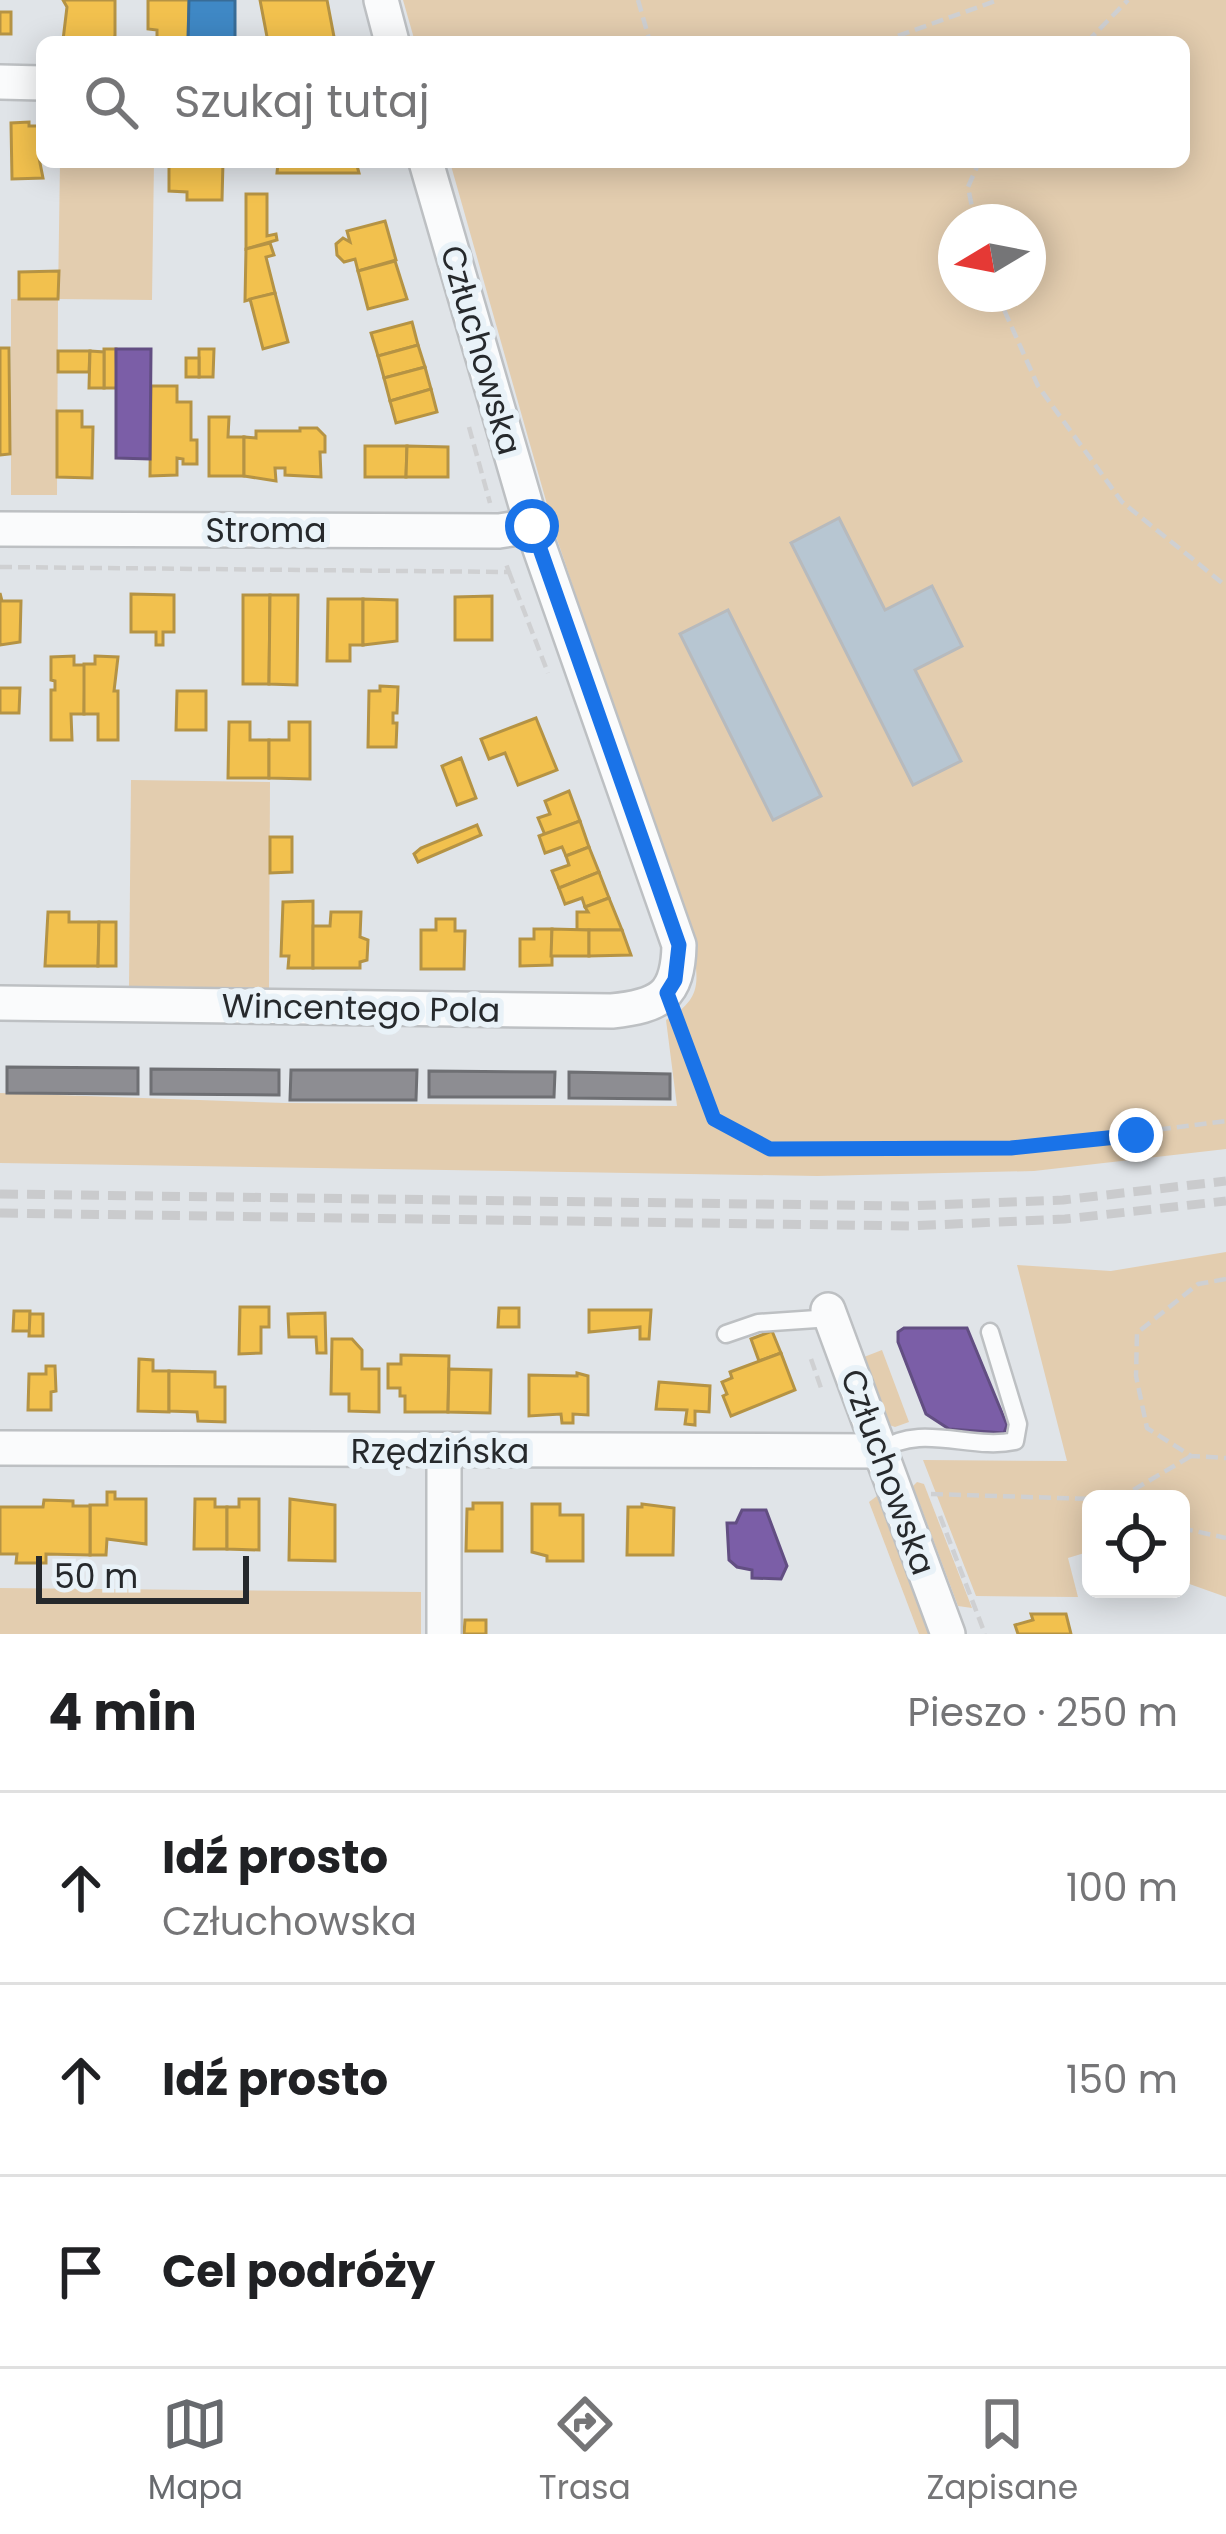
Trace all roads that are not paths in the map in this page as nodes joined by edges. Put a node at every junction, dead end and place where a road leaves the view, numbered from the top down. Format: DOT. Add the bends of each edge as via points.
graph roads {
  1 [pos="381,0"];
  2 [pos="390,36"];
  3 [pos="0,82"];
  4 [pos="36,83"];
  5 [pos="427,168"];
  6 [pos="0,529"];
  7 [pos="515,529"];
  8 [pos="667,993"];
  9 [pos="0,1004"];
  10 [pos="830,1314"];
  11 [pos="990,1332"];
  12 [pos="726,1334"];
  13 [pos="0,1448"];
  14 [pos="444,1451"];
  15 [pos="880,1451"];
  16 [pos="444,1634"];
  17 [pos="948,1634"];
  1 -- 2 [label="street"];
  3 -- 4 [label="street"];
  5 -- 7 [label="street, Człuchowska"];
  6 -- 7 [label="street, Stroma"];
  7 -- 8 [label="street, Człuchowska" via="679,945"];
  8 -- 9 [label="street, Wincentego Pola" via="612,1011"];
  10 -- 12 [label="lane"];
  10 -- 15 [label="street, Człuchowska"];
  11 -- 15 [label="lane" via="1016,1441 914,1437"];
  13 -- 14 [label="street, Rzędzińska"];
  14 -- 15 [label="street, Rzędzińska"];
  14 -- 16 [label="street"];
  15 -- 17 [label="street, Człuchowska"];
}
